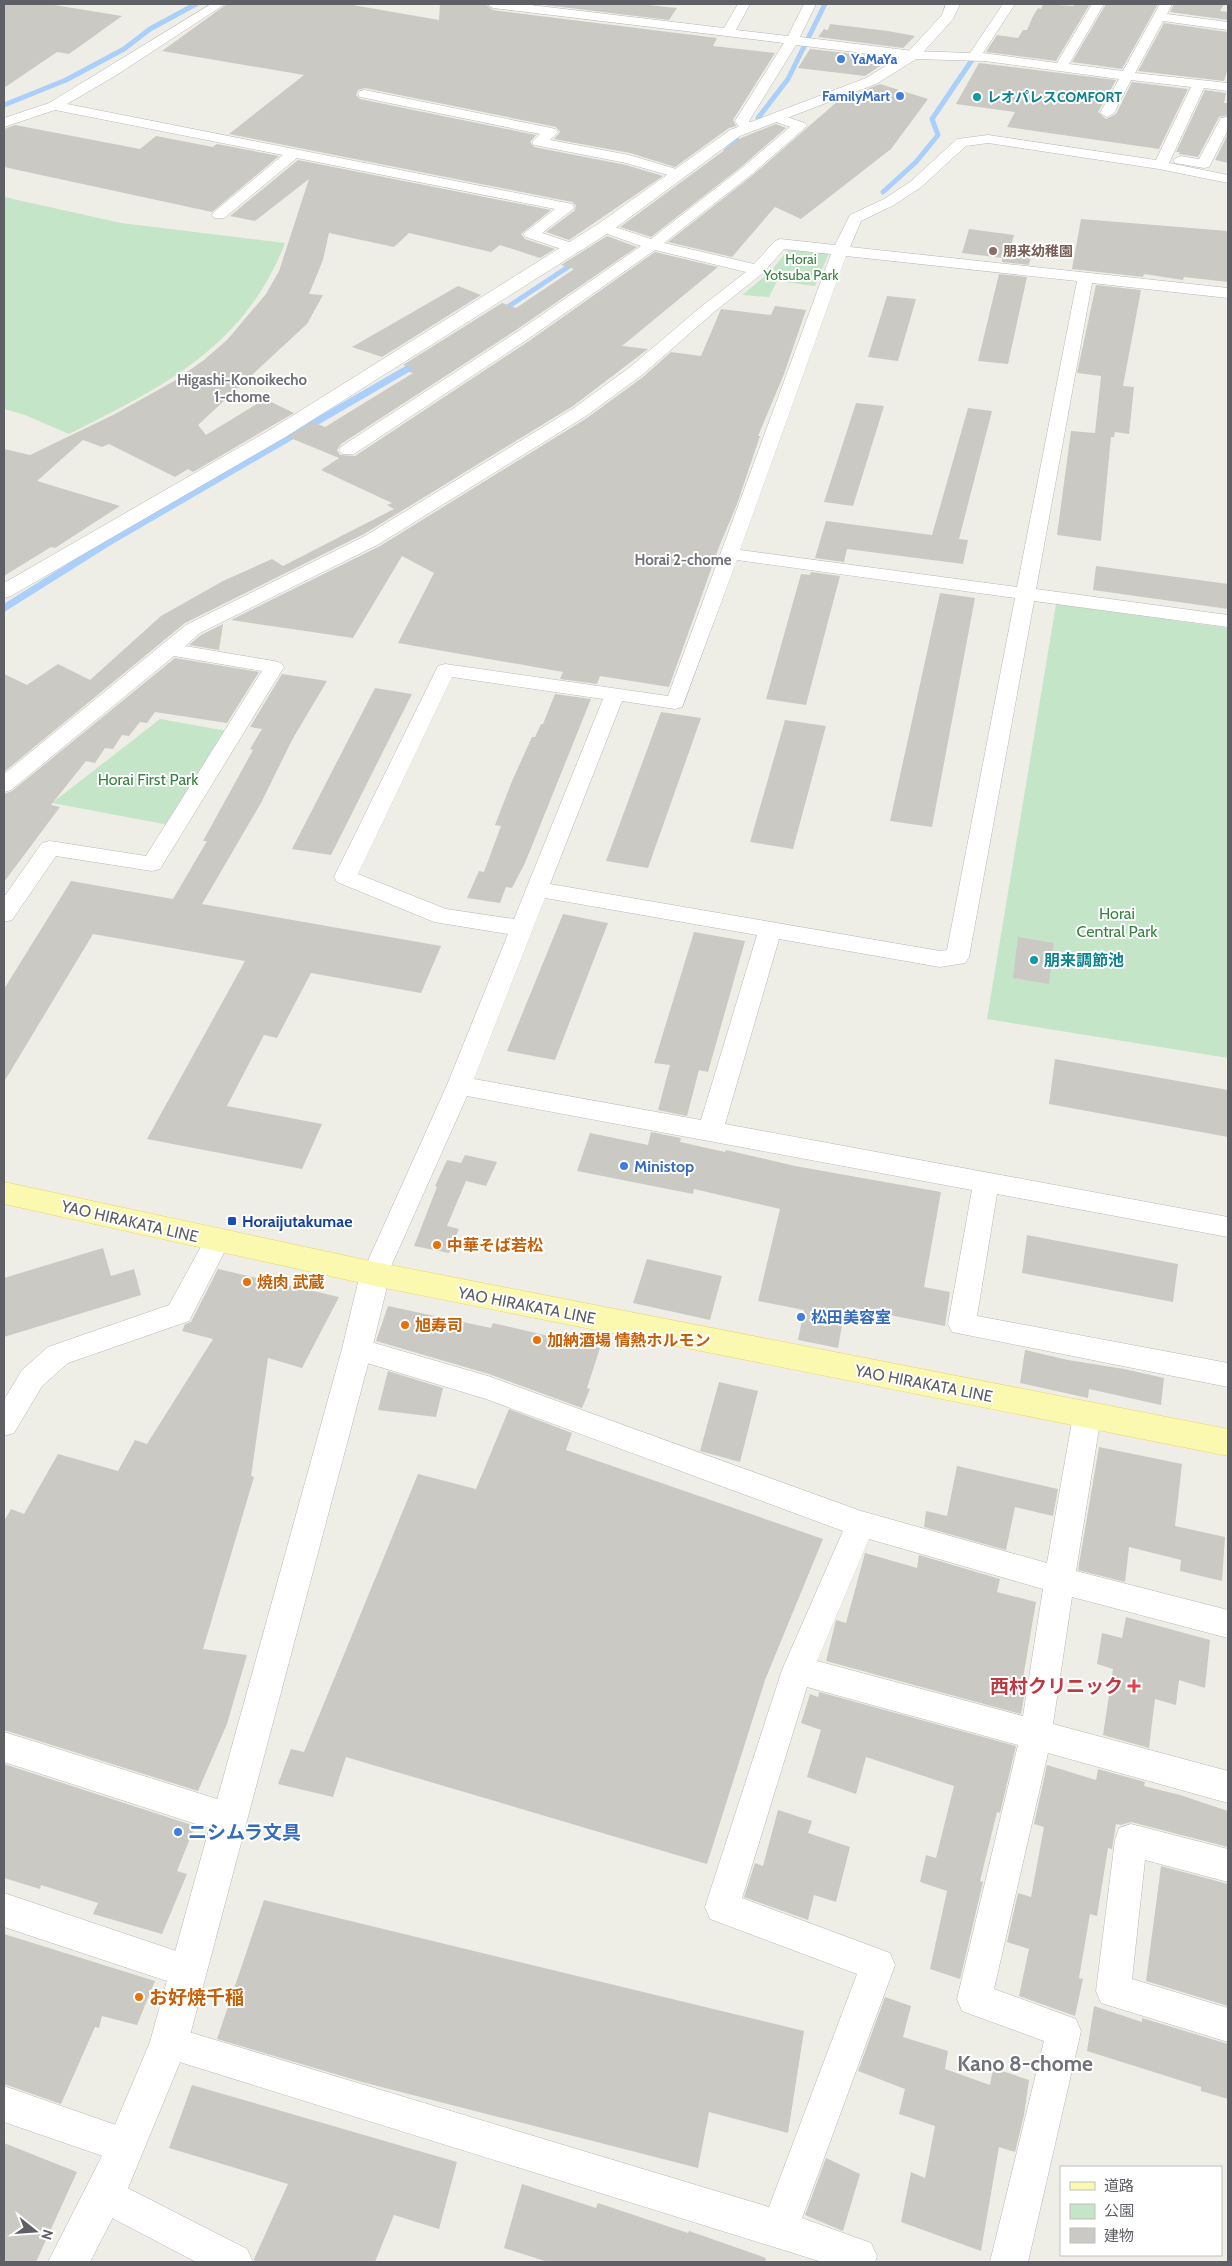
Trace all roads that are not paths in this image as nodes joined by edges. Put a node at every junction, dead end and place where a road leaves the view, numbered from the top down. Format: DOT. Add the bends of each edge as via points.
graph roads {
  1 [pos="219,4"];
  2 [pos="493,4"];
  3 [pos="744,4"];
  4 [pos="810,4"];
  5 [pos="953,4"];
  6 [pos="1009,4"];
  7 [pos="1098,4"];
  8 [pos="1166,4"];
  9 [pos="1159,17"];
  10 [pos="1228,26"];
  11 [pos="728,32"];
  12 [pos="794,41"];
  13 [pos="913,55"];
  14 [pos="974,56"];
  15 [pos="1061,67"];
  16 [pos="1128,76"];
  17 [pos="1199,84"];
  18 [pos="1228,87"];
  19 [pos="365,94"];
  20 [pos="54,106"];
  21 [pos="1107,112"];
  22 [pos="778,118"];
  23 [pos="1182,120"];
  24 [pos="4,123"];
  25 [pos="747,129"];
  26 [pos="294,153"];
  27 [pos="1163,162"];
  28 [pos="678,174"];
  29 [pos="1228,179"];
  30 [pos="218,214"];
  31 [pos="606,229"];
  32 [pos="654,245"];
  33 [pos="573,248"];
  34 [pos="840,252"];
  35 [pos="758,270"];
  36 [pos="1086,279"];
  37 [pos="1228,293"];
  38 [pos="348,450"];
  39 [pos="730,554"];
  40 [pos="4,592"];
  41 [pos="1025,594"];
  42 [pos="1228,621"];
  43 [pos="169,649"];
  44 [pos="615,694"];
  45 [pos="4,785"];
  46 [pos="536,889"];
  47 [pos="4,914"];
  48 [pos="521,928"];
  49 [pos="770,930"];
  50 [pos="459,1085"];
  51 [pos="710,1132"];
  52 [pos="986,1184"];
  53 [pos="4,1193"];
  54 [pos="1228,1227"];
  55 [pos="217,1241"];
  56 [pos="375,1274"];
  57 [pos="357,1349"];
  58 [pos="1228,1375"];
  59 [pos="1087,1416"];
  60 [pos="4,1424"];
  61 [pos="1228,1443"];
  62 [pos="861,1524"];
  63 [pos="1059,1580"];
  64 [pos="1228,1624"];
  65 [pos="797,1670"];
  66 [pos="1036,1735"];
  67 [pos="4,1746"];
  68 [pos="1228,1787"];
  69 [pos="230,1819"];
  70 [pos="1228,1865"];
  71 [pos="4,1910"];
  72 [pos="188,1972"];
  73 [pos="1228,2025"];
  74 [pos="169,2043"];
  75 [pos="4,2104"];
  76 [pos="126,2146"];
  77 [pos="104,2194"];
  78 [pos="779,2229"];
  79 [pos="68,2262"];
  80 [pos="234,2262"];
  81 [pos="856,2262"];
  82 [pos="1009,2262"];
  1 -- 20 [label="street"];
  2 -- 11 [label="street"];
  3 -- 11 [label="street"];
  4 -- 12 [label="street"];
  5 -- 13 [label="street" via="948,16"];
  6 -- 14 [label="street"];
  7 -- 15 [label="street"];
  8 -- 9 [label="street"];
  9 -- 10 [label="street"];
  9 -- 16 [label="street"];
  11 -- 12 [label="street"];
  12 -- 13 [label="street"];
  12 -- 25 [label="street" via="742,121"];
  13 -- 14 [label="street"];
  13 -- 22 [label="street" via="871,81"];
  14 -- 15 [label="street"];
  15 -- 16 [label="street"];
  16 -- 17 [label="street"];
  16 -- 21 [label="street"];
  17 -- 18 [label="street"];
  17 -- 23 [label="street"];
  19 -- 28 [label="street" via="551,132 539,142 629,159"];
  20 -- 24 [label="street"];
  20 -- 26 [label="street"];
  22 -- 25 [label="street"];
  22 -- 32 [label="street" via="800,126"];
  23 -- 27 [label="street"];
  23 -- 27 [label="street" via="1225,124 1204,164"];
  25 -- 28 [label="street" via="729,137"];
  26 -- 30 [label="street"];
  26 -- 33 [label="street" via="567,207 531,234"];
  27 -- 29 [label="street"];
  27 -- 34 [label="street" via="988,139 962,142 915,186 855,218"];
  28 -- 31 [label="street"];
  31 -- 32 [label="street"];
  31 -- 33 [label="street"];
  32 -- 35 [label="street"];
  32 -- 38 [label="street"];
  33 -- 40 [label="street" via="280,432"];
  34 -- 35 [label="street" via="780,244"];
  34 -- 36 [label="street"];
  34 -- 39 [label="street"];
  35 -- 43 [label="street" via="636,371 580,412 372,540 193,629"];
  36 -- 37 [label="street"];
  36 -- 41 [label="street"];
  39 -- 41 [label="street"];
  39 -- 44 [label="street" via="675,703"];
  41 -- 42 [label="street"];
  41 -- 49 [label="street" via="957,957 940,959"];
  43 -- 45 [label="street"];
  43 -- 47 [label="street" via="274,667 152,864 50,848"];
  44 -- 46 [label="street"];
  44 -- 48 [label="street" via="445,670 345,876 442,916"];
  46 -- 48 [label="street"];
  46 -- 49 [label="street"];
  48 -- 50 [label="street"];
  49 -- 51 [label="street"];
  50 -- 51 [label="street"];
  50 -- 56 [label="street"];
  51 -- 52 [label="street"];
  52 -- 54 [label="street"];
  52 -- 58 [label="street" via="962,1324"];
  53 -- 55 [label="main road, YAO HIRAKATA LINE"];
  55 -- 56 [label="main road, YAO HIRAKATA LINE"];
  55 -- 60 [label="street" via="179,1313 58,1355 32,1378"];
  56 -- 57 [label="street"];
  56 -- 59 [label="main road, YAO HIRAKATA LINE"];
  57 -- 62 [label="street" via="488,1388"];
  57 -- 69 [label="street"];
  59 -- 61 [label="main road, YAO HIRAKATA LINE"];
  59 -- 63 [label="street"];
  62 -- 63 [label="street"];
  62 -- 65 [label="street"];
  63 -- 64 [label="street"];
  63 -- 66 [label="street"];
  65 -- 66 [label="street"];
  65 -- 78 [label="street" via="722,1907 878,1964"];
  66 -- 68 [label="street"];
  66 -- 82 [label="street" via="974,1999 1064,2031"];
  67 -- 69 [label="street"];
  69 -- 72 [label="street"];
  70 -- 73 [label="street" via="1130,1840 1113,1991"];
  71 -- 72 [label="street"];
  72 -- 74 [label="street"];
  74 -- 76 [label="street"];
  74 -- 78 [label="street"];
  75 -- 76 [label="street"];
  76 -- 77 [label="street"];
  77 -- 79 [label="street"];
  77 -- 80 [label="street"];
  78 -- 81 [label="street" via="858,2256"];
}
